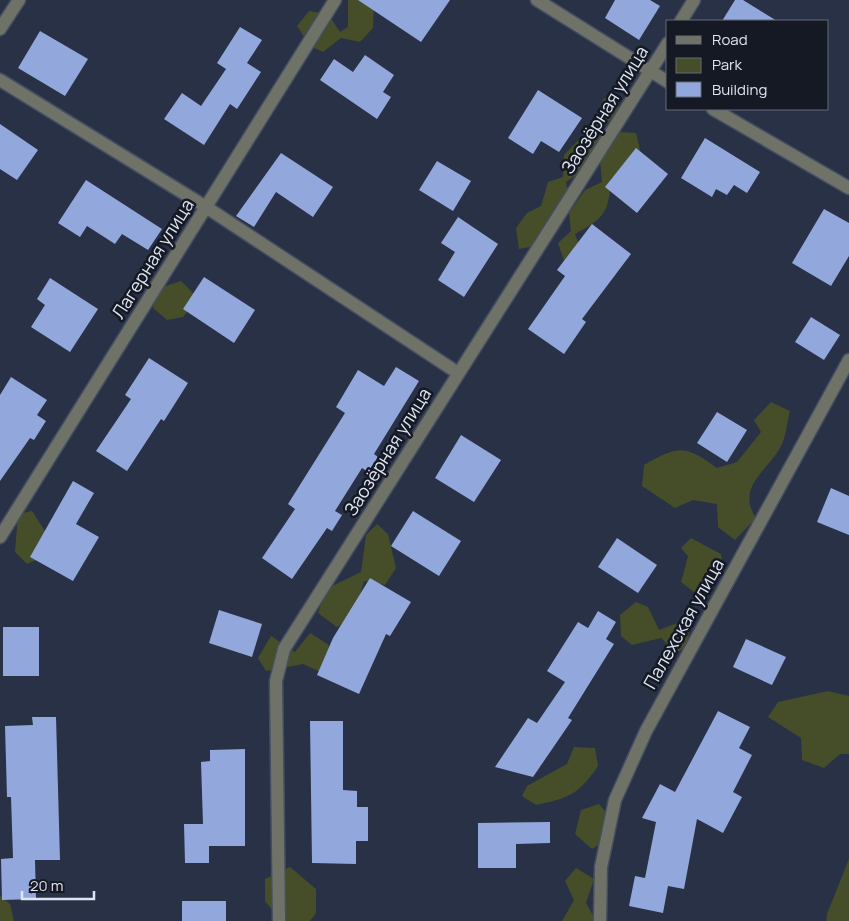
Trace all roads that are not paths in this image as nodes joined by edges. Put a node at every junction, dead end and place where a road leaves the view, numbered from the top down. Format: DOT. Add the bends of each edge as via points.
graph roads {
  1 [pos="19,0"];
  2 [pos="335,0"];
  3 [pos="537,0"];
  4 [pos="694,0"];
  5 [pos="682,20"];
  6 [pos="0,29"];
  7 [pos="666,46"];
  8 [pos="650,72"];
  9 [pos="0,80"];
  10 [pos="666,81"];
  11 [pos="715,110"];
  12 [pos="849,188"];
  13 [pos="206,207"];
  14 [pos="849,360"];
  15 [pos="458,373"];
  16 [pos="0,537"];
  17 [pos="279,921"];
  18 [pos="600,921"];
  1 -- 6 [label="street"];
  2 -- 13 [label="street, Лагерная улица"];
  3 -- 8 [label="street"];
  4 -- 5 [label="street"];
  7 -- 8 [label="street, Заозёрная улица"];
  8 -- 10 [label="street"];
  8 -- 15 [label="street, Заозёрная улица"];
  9 -- 13 [label="street"];
  11 -- 12 [label="street"];
  13 -- 15 [label="street"];
  13 -- 16 [label="street, Лагерная улица"];
  14 -- 18 [label="street, Палехская улица" via="642,739 616,800 601,867"];
  15 -- 17 [label="street, Заозёрная улица" via="284,649 276,681"];
}
